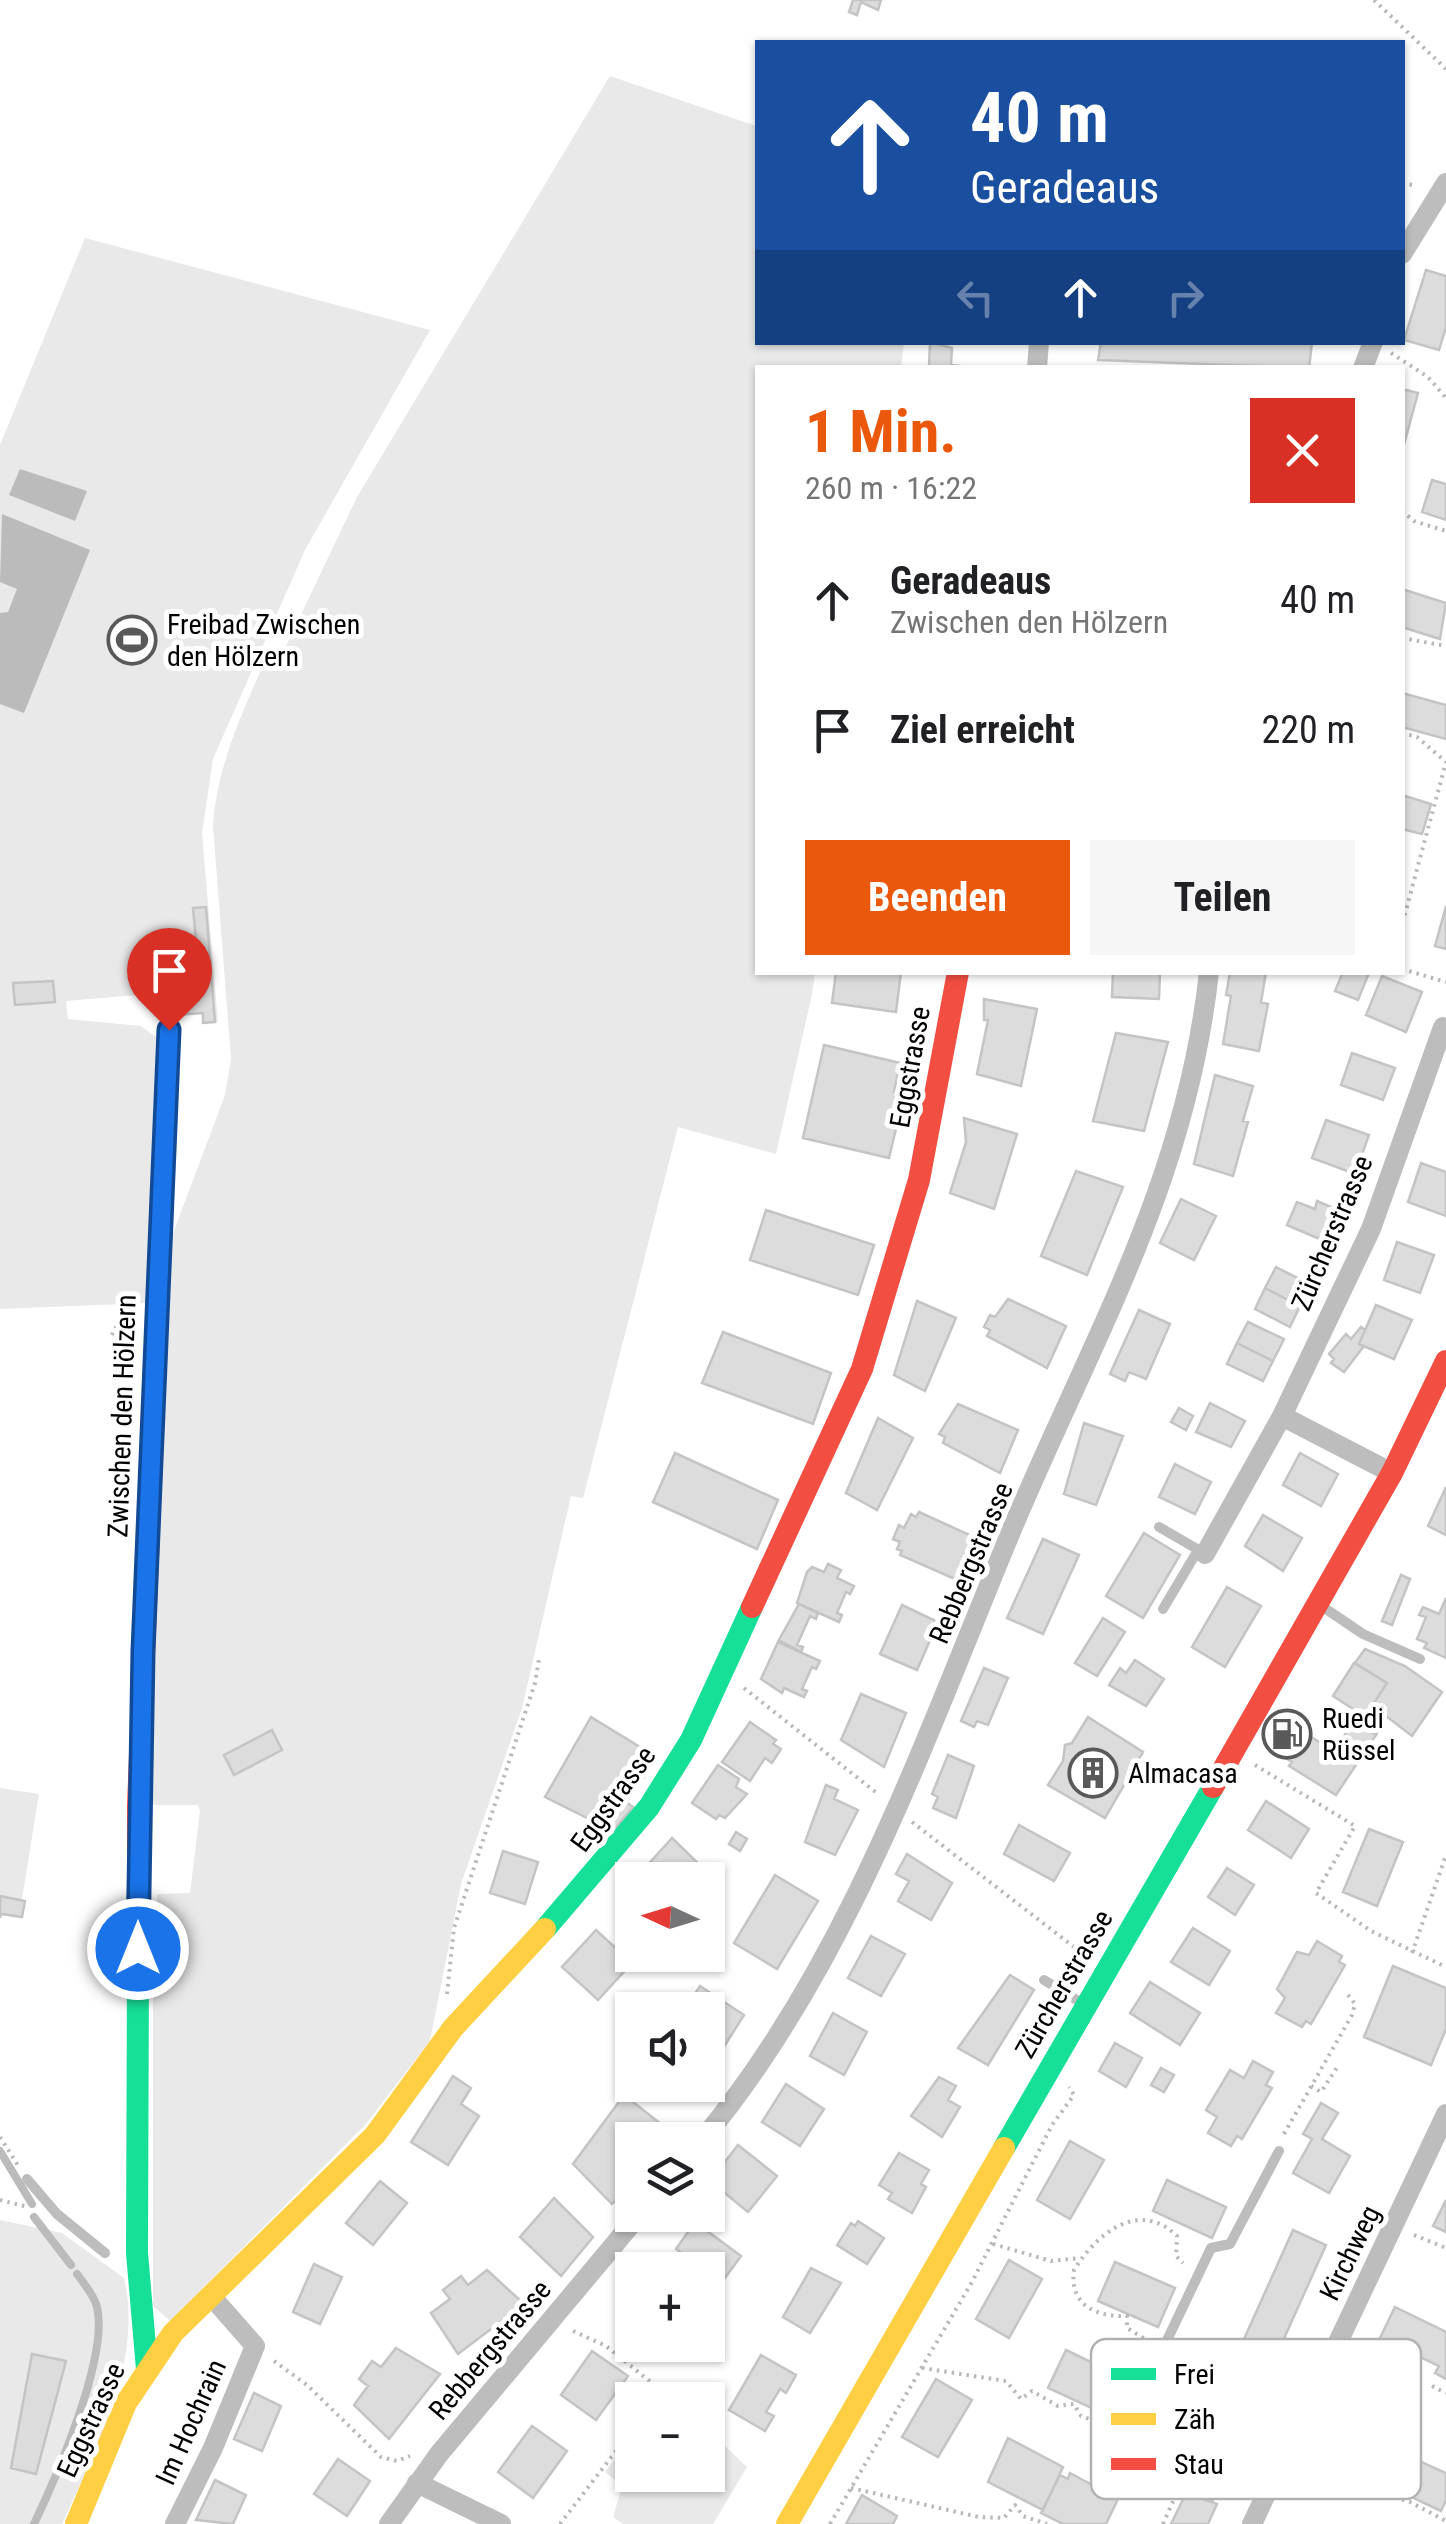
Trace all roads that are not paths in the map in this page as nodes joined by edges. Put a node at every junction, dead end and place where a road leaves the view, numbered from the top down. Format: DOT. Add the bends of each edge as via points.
graph roads {
  1 [pos="1446,184"];
  2 [pos="1405,249"];
  3 [pos="958,975"];
  4 [pos="1208,975"];
  5 [pos="1443,1027"];
  6 [pos="169,1030"];
  7 [pos="1436,1072"];
  8 [pos="1446,1360"];
  9 [pos="1282,1416"];
  10 [pos="1392,1473"];
  11 [pos="1158,1527"];
  12 [pos="1201,1552"];
  13 [pos="1318,1603"];
  14 [pos="1162,1609"];
  15 [pos="1420,1659"];
  16 [pos="1044,1980"];
  17 [pos="1086,2005"];
  18 [pos="714,2122"];
  19 [pos="1444,2126"];
  20 [pos="1278,2151"];
  21 [pos="27,2180"];
  22 [pos="625,2232"];
  23 [pos="105,2253"];
  24 [pos="212,2297"];
  25 [pos="1168,2339"];
  26 [pos="1339,2339"];
  27 [pos="147,2370"];
  28 [pos="417,2483"];
  29 [pos="1263,2499"];
  30 [pos="76,2524"];
  31 [pos="175,2524"];
  32 [pos="389,2524"];
  33 [pos="501,2524"];
  34 [pos="787,2524"];
  35 [pos="1252,2524"];
  1 -- 2 [label="street"];
  3 -- 24 [label="street, Eggstrasse" via="894,1276 862,1369 724,1676 650,1807 453,2028 374,2135"];
  4 -- 18 [label="street, Rebbergstrasse" via="1188,1104 1166,1174 1094,1356 1012,1530 901,1813 796,2002"];
  5 -- 7 [label="street, Zürcherstrasse"];
  6 -- 27 [label="street, Zwischen den Hölzern" via="138,1805 140,2288"];
  7 -- 9 [label="street, Zürcherstrasse"];
  8 -- 10 [label="street, Zürcherstrasse"];
  9 -- 10 [label="street"];
  9 -- 12 [label="street, Zürcherstrasse"];
  10 -- 13 [label="street, Zürcherstrasse"];
  11 -- 12 [label="lane"];
  12 -- 14 [label="lane"];
  13 -- 15 [label="lane" via="1364,1634"];
  13 -- 17 [label="street, Zürcherstrasse"];
  16 -- 17 [label="lane"];
  17 -- 34 [label="street, Zürcherstrasse"];
  19 -- 26 [label="street, Kirchweg"];
  20 -- 25 [label="lane" via="1230,2244 1211,2248"];
  21 -- 23 [label="lane"];
  22 -- 28 [label="street, Rebbergstrasse"];
  24 -- 27 [label="street, Eggstrasse" via="173,2333"];
  24 -- 31 [label="street, Im Hochrain" via="255,2346"];
  27 -- 30 [label="street, Eggstrasse" via="126,2403"];
  28 -- 32 [label="street, Rebbergstrasse"];
  28 -- 33 [label="street"];
  29 -- 35 [label="street, Kirchweg"];
}
